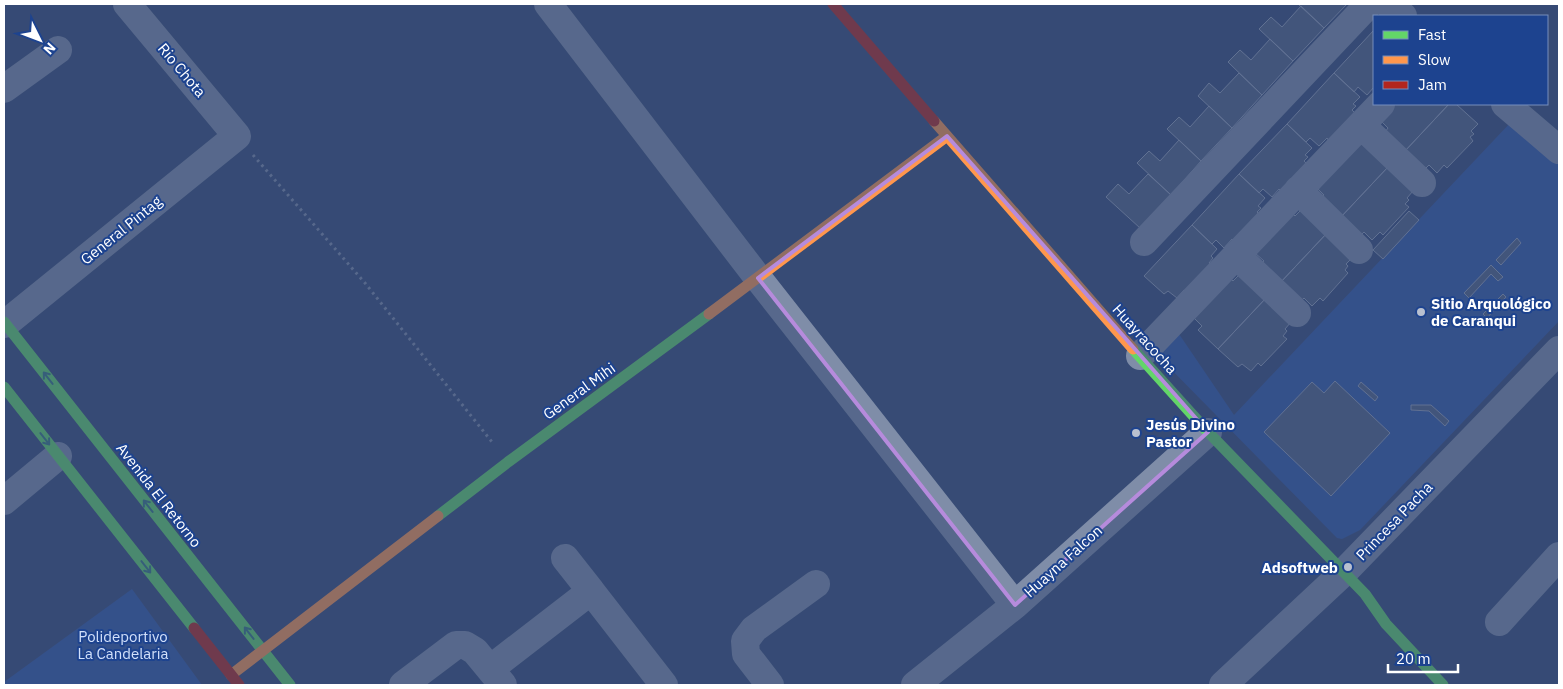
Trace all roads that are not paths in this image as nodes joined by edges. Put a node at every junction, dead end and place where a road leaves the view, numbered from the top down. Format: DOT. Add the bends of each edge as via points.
graph roads {
  1 [pos="127,4"];
  2 [pos="548,4"];
  3 [pos="833,4"];
  4 [pos="1369,4"];
  5 [pos="1388,4"];
  6 [pos="1402,15"];
  7 [pos="58,50"];
  8 [pos="4,90"];
  9 [pos="1380,105"];
  10 [pos="1506,105"];
  11 [pos="1361,125"];
  12 [pos="237,136"];
  13 [pos="947,136"];
  14 [pos="1559,150"];
  15 [pos="1422,184"];
  16 [pos="1298,190"];
  17 [pos="1144,242"];
  18 [pos="1359,250"];
  19 [pos="1236,255"];
  20 [pos="758,278"];
  21 [pos="1297,313"];
  22 [pos="5,323"];
  23 [pos="1559,350"];
  24 [pos="1140,356"];
  25 [pos="4,387"];
  26 [pos="1208,432"];
  27 [pos="58,456"];
  28 [pos="4,501"];
  29 [pos="1559,556"];
  30 [pos="565,558"];
  31 [pos="1344,572"];
  32 [pos="816,584"];
  33 [pos="591,591"];
  34 [pos="1015,605"];
  35 [pos="1499,622"];
  36 [pos="263,651"];
  37 [pos="231,675"];
  38 [pos="496,677"];
  39 [pos="239,685"];
  40 [pos="290,685"];
  41 [pos="403,685"];
  42 [pos="664,685"];
  43 [pos="770,685"];
  44 [pos="915,685"];
  45 [pos="1223,685"];
  46 [pos="1443,685"];
  1 -- 12 [label="street, Rio Chota"];
  2 -- 20 [label="street"];
  3 -- 13 [label="street, Huayracocha"];
  4 -- 17 [label="street"];
  5 -- 6 [label="street"];
  7 -- 8 [label="street"];
  9 -- 11 [label="street"];
  10 -- 14 [label="street"];
  11 -- 15 [label="street"];
  11 -- 16 [label="street"];
  12 -- 22 [label="street, General Pintag"];
  13 -- 20 [label="street, General Mihi"];
  13 -- 24 [label="street, Huayracocha"];
  16 -- 18 [label="street"];
  16 -- 19 [label="street"];
  19 -- 21 [label="street"];
  19 -- 24 [label="street"];
  20 -- 34 [label="street"];
  20 -- 36 [label="street, General Mihi" via="508,462"];
  36 -- 22 [label="street, Avenida El Retorno, one-way"];
  23 -- 31 [label="street, Princesa Pacha"];
  24 -- 26 [label="street, Huayracocha"];
  25 -- 27 [label="street, one-way"];
  26 -- 31 [label="street, Huayracocha"];
  26 -- 34 [label="street, Huayna Falcon"];
  27 -- 28 [label="street"];
  27 -- 37 [label="street, one-way"];
  29 -- 35 [label="street"];
  30 -- 33 [label="street"];
  31 -- 45 [label="street, Princesa Pacha"];
  31 -- 46 [label="street, Huayracocha" via="1365,594 1386,624"];
  32 -- 43 [label="street" via="754,629 745,641 746,654"];
  33 -- 38 [label="street"];
  33 -- 42 [label="street"];
  34 -- 44 [label="street, Huayna Falcon"];
  36 -- 37 [label="street, General Mihi"];
  36 -- 40 [label="street, Avenida El Retorno"];
  37 -- 39 [label="street"];
  38 -- 41 [label="street" via="476,651 465,645 456,645"];
}
